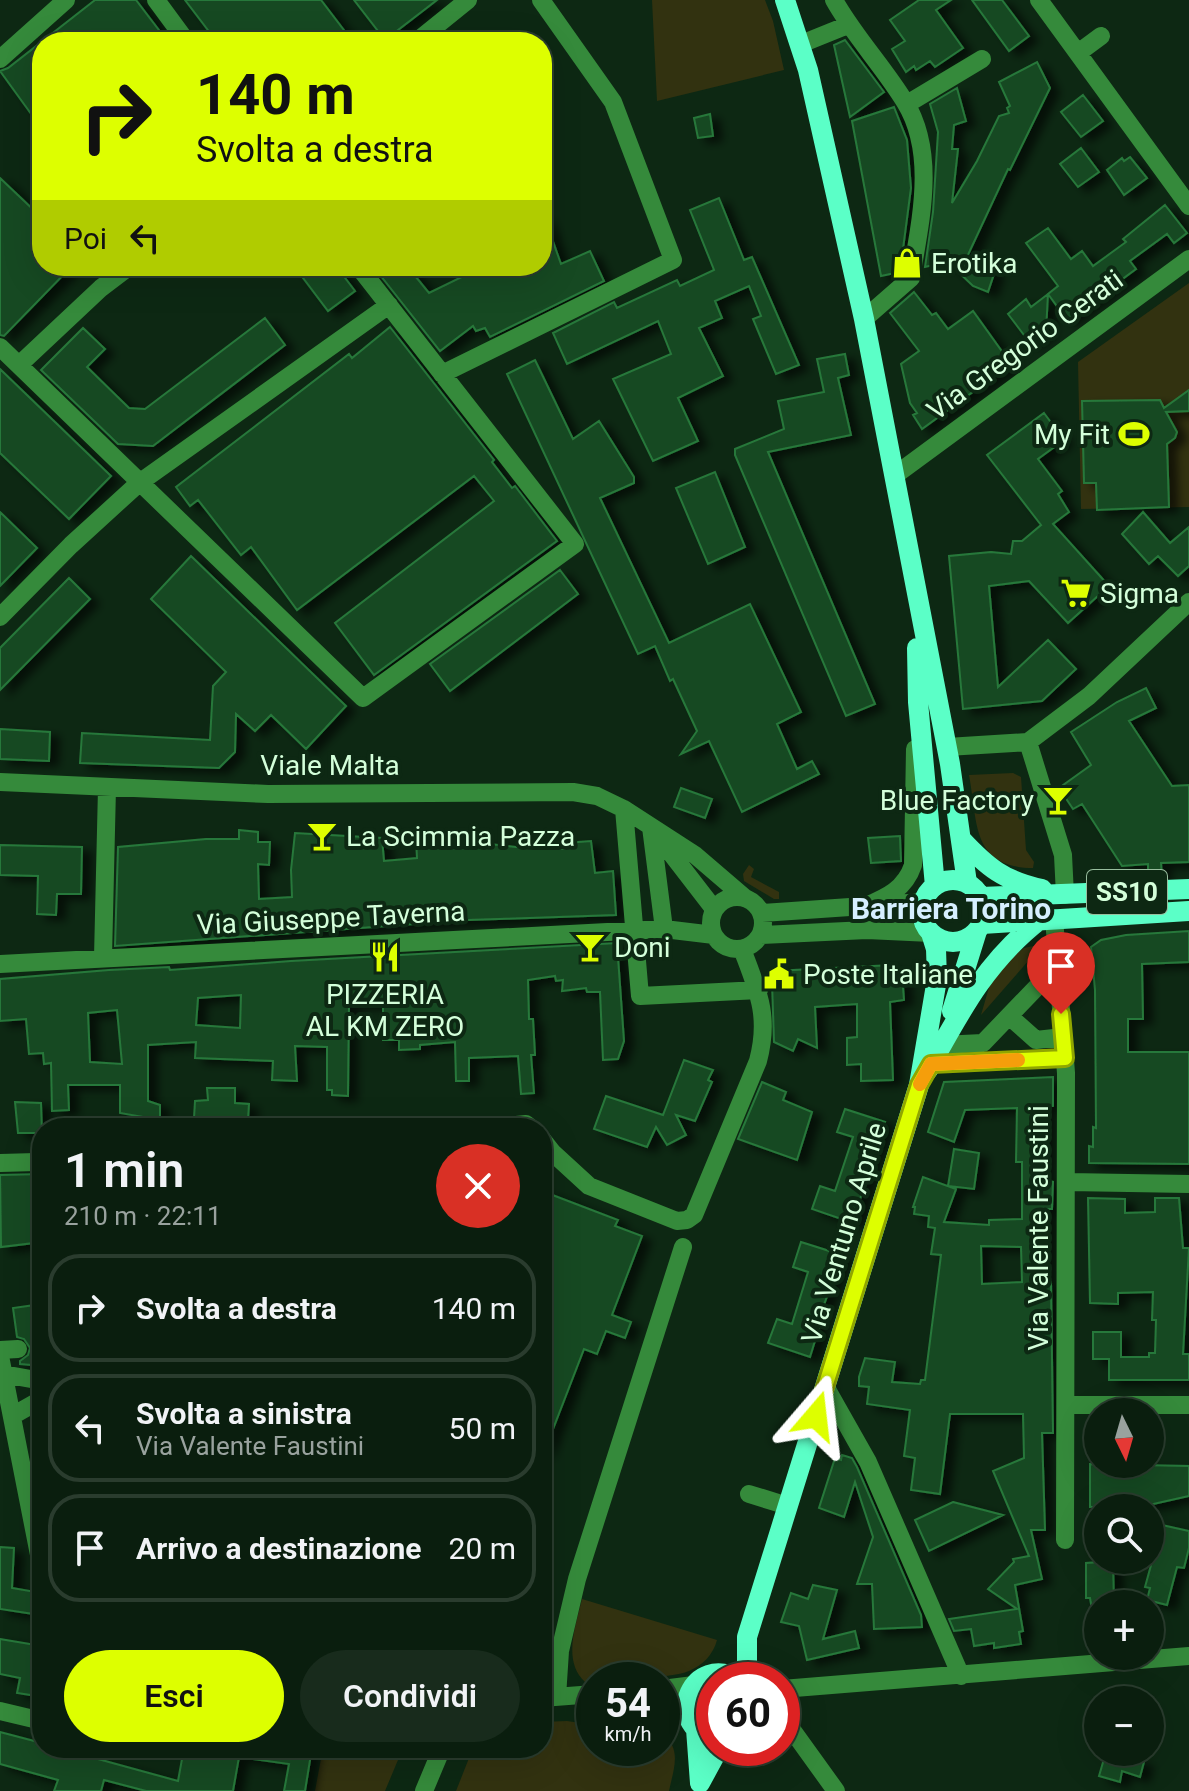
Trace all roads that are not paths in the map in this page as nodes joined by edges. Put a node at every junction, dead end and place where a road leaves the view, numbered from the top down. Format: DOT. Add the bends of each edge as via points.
graph roads {
  1 [pos="66,0"];
  2 [pos="156,0"];
  3 [pos="468,0"];
  4 [pos="541,0"];
  5 [pos="785,0"];
  6 [pos="795,0"];
  7 [pos="834,0"];
  8 [pos="1039,0"];
  9 [pos="848,25"];
  10 [pos="180,32"];
  11 [pos="428,32"];
  12 [pos="1101,36"];
  13 [pos="801,44"];
  14 [pos="1078,53"];
  15 [pos="0,59"];
  16 [pos="982,59"];
  17 [pos="907,104"];
  18 [pos="1189,206"];
  19 [pos="1189,259"];
  20 [pos="117,276"];
  21 [pos="366,276"];
  22 [pos="389,305"];
  23 [pos="864,319"];
  24 [pos="0,347"];
  25 [pos="19,365"];
  26 [pos="442,374"];
  27 [pos="894,476"];
  28 [pos="139,483"];
  29 [pos="916,596"];
  30 [pos="1189,602"];
  31 [pos="0,617"];
  32 [pos="918,702"];
  33 [pos="1028,742"];
  34 [pos="947,747"];
  35 [pos="0,782"];
  36 [pos="107,788"];
  37 [pos="624,809"];
  38 [pos="651,827"];
  39 [pos="961,839"];
  40 [pos="1189,889"];
  41 [pos="974,890"];
  42 [pos="929,894"];
  43 [pos="1065,895"];
  44 [pos="744,897"];
  45 [pos="866,906"];
  46 [pos="1189,911"];
  47 [pos="762,913"];
  48 [pos="1048,918"];
  49 [pos="713,921"];
  50 [pos="979,928"];
  51 [pos="664,929"];
  52 [pos="634,931"];
  53 [pos="931,933"];
  54 [pos="761,935"];
  55 [pos="742,949"];
  56 [pos="103,957"];
  57 [pos="0,964"];
  58 [pos="1057,966"];
  59 [pos="759,990"];
  60 [pos="1009,1016"];
  61 [pos="1063,1037"];
  62 [pos="941,1045"];
  63 [pos="1065,1058"];
  64 [pos="931,1064"];
  65 [pos="919,1085"];
  66 [pos="552,1152"];
  67 [pos="32,1162"];
  68 [pos="0,1163"];
  69 [pos="1068,1182"];
  70 [pos="1189,1184"];
  71 [pos="683,1247"];
  72 [pos="5,1357"];
  73 [pos="32,1375"];
  74 [pos="825,1386"];
  75 [pos="32,1405"];
  76 [pos="1066,1405"];
  77 [pos="1189,1405"];
  78 [pos="12,1416"];
  79 [pos="749,1494"];
  80 [pos="788,1506"];
  81 [pos="32,1519"];
  82 [pos="1065,1540"];
  83 [pos="747,1637"];
  84 [pos="1189,1656"];
  85 [pos="725,1662"];
  86 [pos="747,1662"];
  87 [pos="961,1676"];
  88 [pos="694,1685"];
  89 [pos="680,1687"];
  90 [pos="552,1688"];
  91 [pos="803,1689"];
  92 [pos="800,1691"];
  93 [pos="576,1695"];
  94 [pos="552,1697"];
  95 [pos="0,1711"];
  96 [pos="696,1716"];
  97 [pos="32,1719"];
  98 [pos="800,1741"];
  99 [pos="438,1758"];
  100 [pos="699,1766"];
  101 [pos="710,1766"];
  102 [pos="699,1787"];
  103 [pos="424,1791"];
  104 [pos="836,1791"];
  1 -- 15 [label="street"];
  2 -- 10 [label="street"];
  3 -- 11 [label="street"];
  4 -- 26 [label="street" via="613,102 673,260"];
  5 -- 13 [label="main road"];
  6 -- 13 [label="main road"];
  7 -- 9 [label="street"];
  8 -- 14 [label="street"];
  9 -- 13 [label="street"];
  9 -- 17 [label="street"];
  12 -- 14 [label="street"];
  13 -- 23 [label="main road"];
  14 -- 18 [label="street"];
  16 -- 17 [label="street"];
  17 -- 23 [label="street" via="923,151 911,278"];
  19 -- 27 [label="street, Via Gregorio Cerati"];
  20 -- 25 [label="street"];
  21 -- 22 [label="street"];
  22 -- 26 [label="street"];
  22 -- 28 [label="street"];
  23 -- 27 [label="main road"];
  24 -- 25 [label="street"];
  25 -- 28 [label="street"];
  26 -- 28 [label="street" via="575,544 363,698"];
  27 -- 29 [label="main road"];
  28 -- 31 [label="street"];
  29 -- 32 [label="main road"];
  29 -- 34 [label="main road"];
  30 -- 33 [label="street" via="1089,696"];
  32 -- 42 [label="main road"];
  32 -- 45 [label="street" via="913,865 898,889"];
  33 -- 34 [label="street"];
  33 -- 43 [label="street" via="1063,855"];
  34 -- 39 [label="main road"];
  35 -- 36 [label="street, Viale Malta"];
  36 -- 37 [label="street, Viale Malta" via="268,794 573,792"];
  36 -- 56 [label="street"];
  37 -- 38 [label="street, Viale Malta"];
  37 -- 52 [label="street"];
  38 -- 44 [label="street, Viale Malta" via="695,855"];
  38 -- 49 [label="street, Viale Malta" via="695,881"];
  38 -- 51 [label="street"];
  39 -- 41 [label="main road"];
  39 -- 43 [label="main road" via="1006,878"];
  40 -- 43 [label="main road, SS10"];
  41 -- 42 [label="main road, SS10" via="950,880"];
  41 -- 43 [label="main road, SS10"];
  41 -- 50 [label="main road" via="984,906"];
  42 -- 45 [label="street"];
  42 -- 53 [label="main road" via="923,918"];
  44 -- 47 [label="street"];
  44 -- 49 [label="street" via="727,898"];
  45 -- 47 [label="street"];
  46 -- 48 [label="main road, SS10"];
  47 -- 54 [label="street"];
  48 -- 50 [label="main road, SS10"];
  48 -- 58 [label="street, Via Valente Faustini"];
  48 -- 62 [label="main road" via="1020,935 995,960"];
  49 -- 51 [label="street, Via Giuseppe Taverna"];
  49 -- 55 [label="street" via="726,947"];
  50 -- 53 [label="main road, SS10" via="954,942"];
  50 -- 62 [label="main road"];
  51 -- 52 [label="street, Via Giuseppe Taverna"];
  52 -- 56 [label="street, Via Giuseppe Taverna"];
  52 -- 59 [label="street" via="640,996"];
  53 -- 54 [label="street"];
  53 -- 65 [label="main road, Via Ventuno Aprile" via="937,979"];
  54 -- 55 [label="street"];
  55 -- 59 [label="street"];
  56 -- 57 [label="street, Via Giuseppe Taverna"];
  58 -- 60 [label="street"];
  58 -- 61 [label="street, Via Valente Faustini"];
  59 -- 66 [label="street" via="764,1040 758,1061 694,1215 677,1221 589,1186"];
  60 -- 61 [label="street" via="1036,1040"];
  60 -- 62 [label="street" via="983,1043"];
  61 -- 63 [label="street, Via Valente Faustini"];
  62 -- 64 [label="main road"];
  63 -- 64 [label="street"];
  63 -- 69 [label="street, Via Valente Faustini"];
  64 -- 65 [label="main road"];
  65 -- 74 [label="main road, Via Ventuno Aprile"];
  67 -- 68 [label="street"];
  69 -- 70 [label="street"];
  69 -- 76 [label="street, Via Valente Faustini"];
  71 -- 90 [label="street" via="577,1579"];
  72 -- 73 [label="street"];
  72 -- 78 [label="street"];
  74 -- 80 [label="main road, Via Ventuno Aprile"];
  74 -- 87 [label="street" via="868,1462"];
  75 -- 78 [label="street"];
  76 -- 77 [label="street"];
  76 -- 82 [label="street, Via Valente Faustini"];
  78 -- 81 [label="street"];
  79 -- 80 [label="street"];
  80 -- 83 [label="main road, Via Ventuno Aprile"];
  83 -- 85 [label="main road, Via Ventuno Aprile"];
  83 -- 86 [label="main road, Via Ventuno Aprile"];
  84 -- 87 [label="street"];
  87 -- 91 [label="street"];
  88 -- 89 [label="street"];
  88 -- 96 [label="main road" via="689,1693"];
  91 -- 92 [label="street"];
  93 -- 94 [label="street"];
  95 -- 97 [label="street"];
  98 -- 104 [label="street"];
  99 -- 103 [label="street"];
  100 -- 102 [label="main road"];
  101 -- 102 [label="main road"];
}
